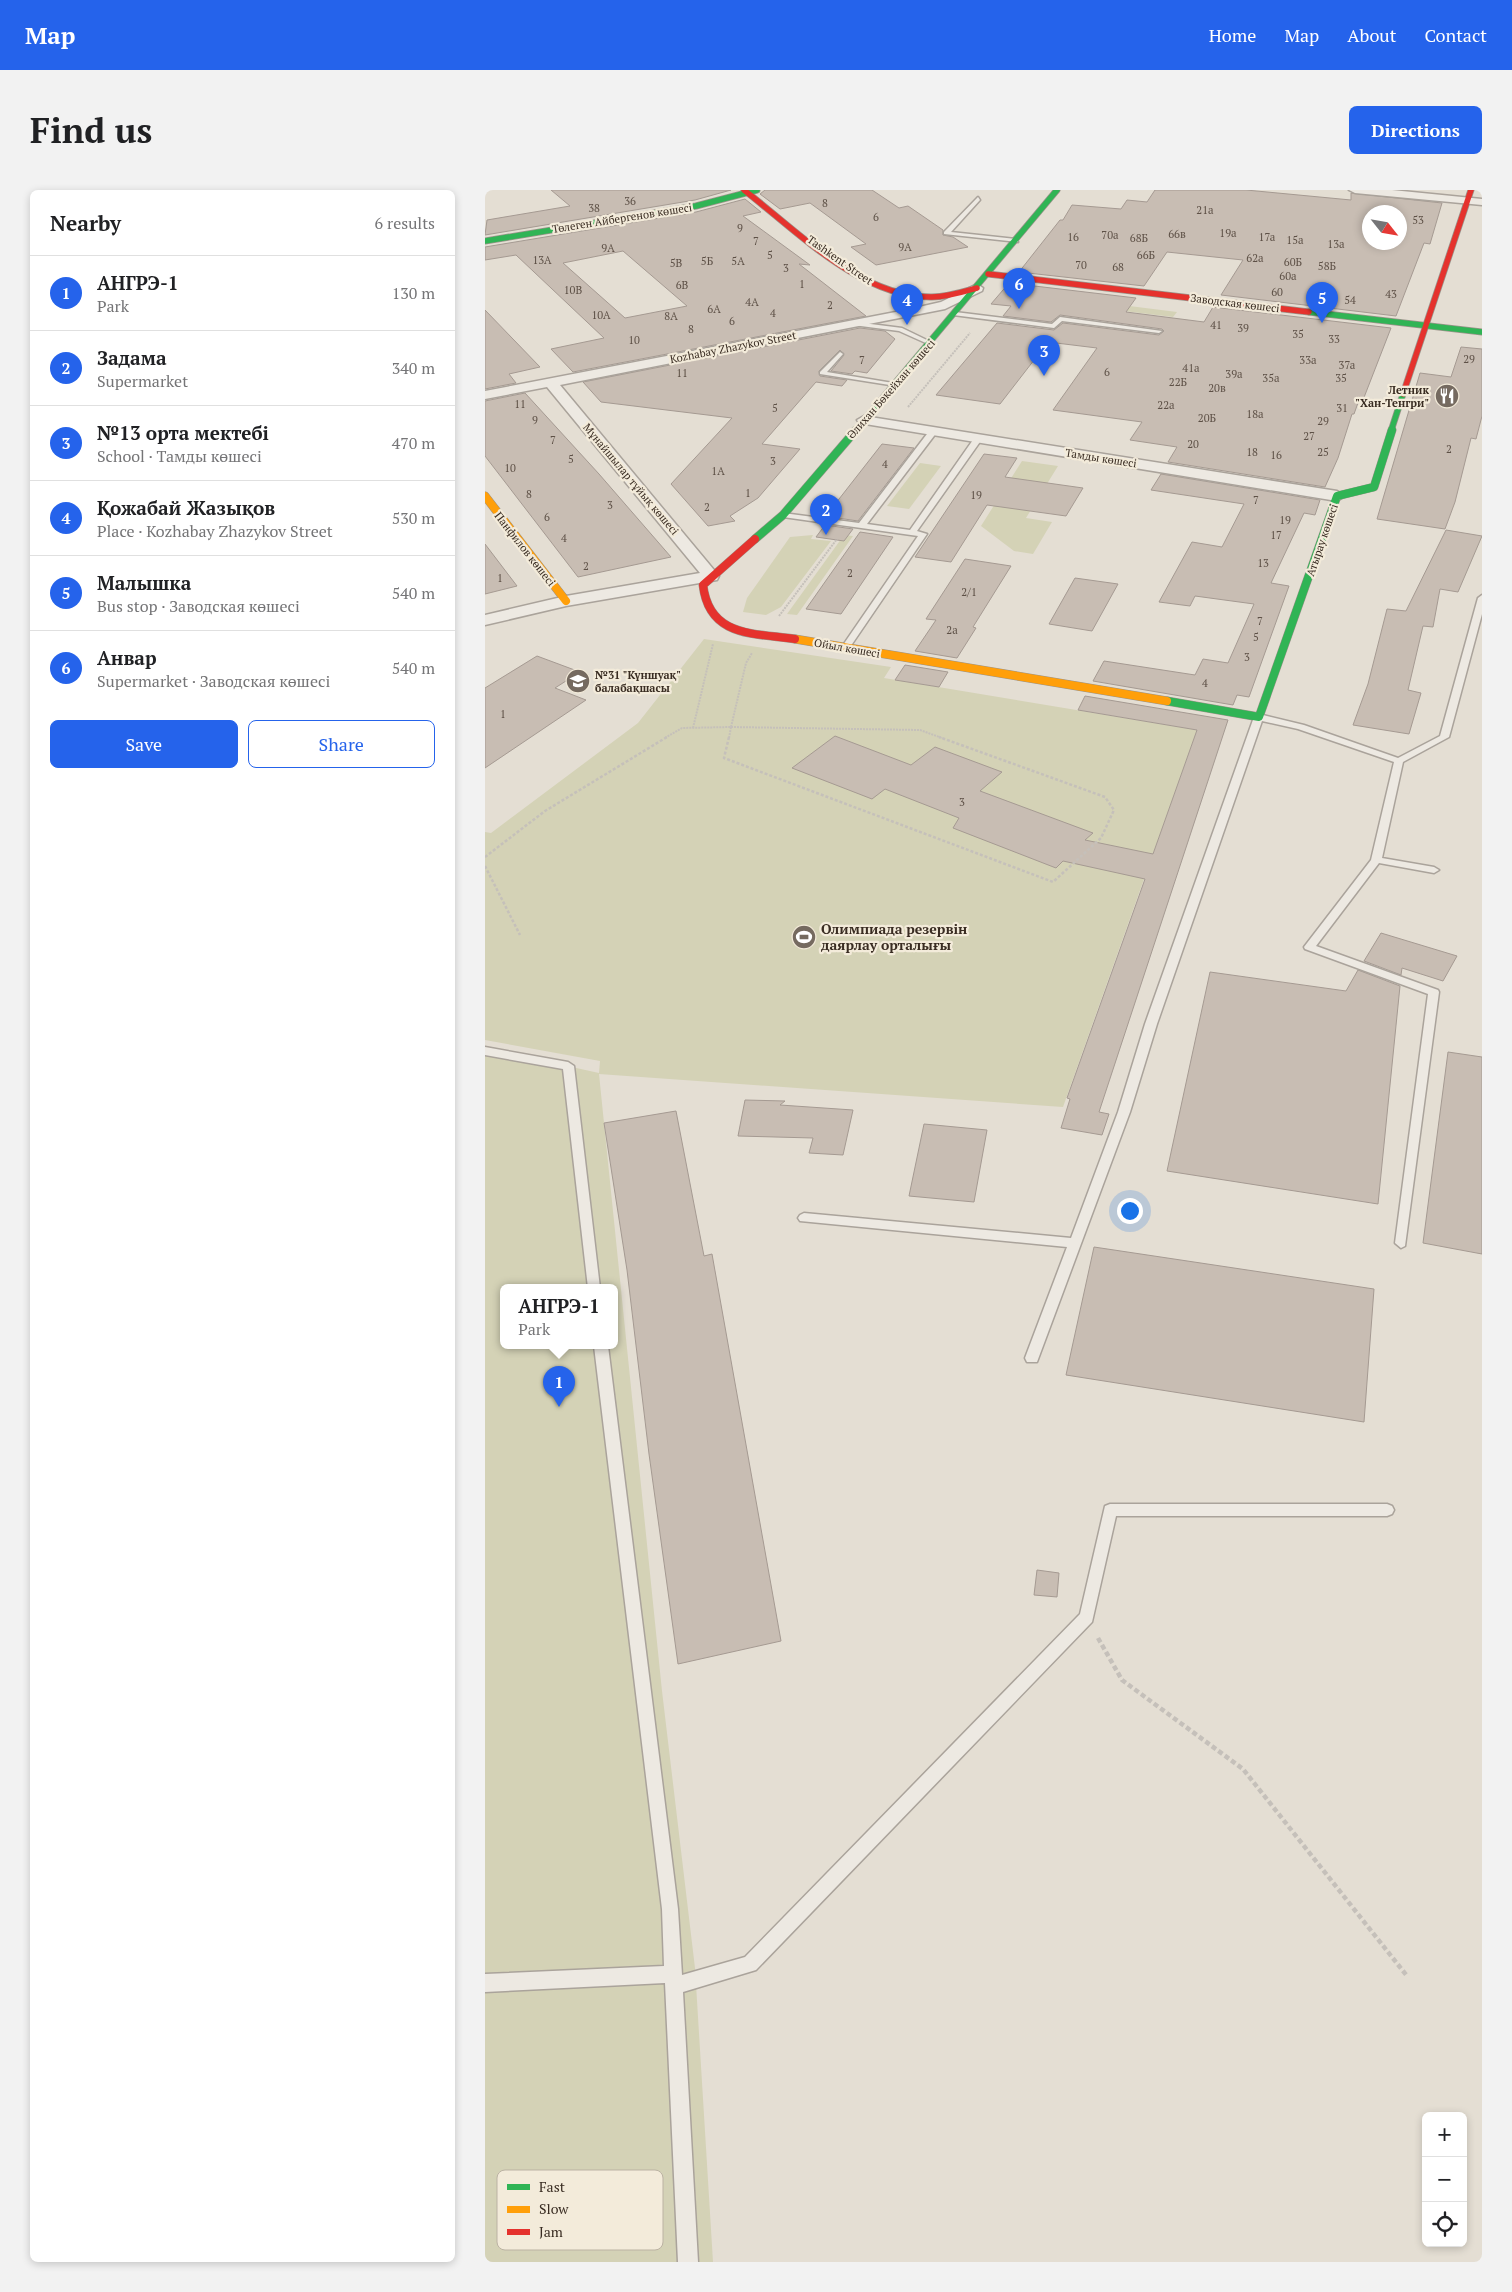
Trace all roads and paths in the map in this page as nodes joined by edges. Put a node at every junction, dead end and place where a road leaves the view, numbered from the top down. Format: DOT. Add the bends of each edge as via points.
graph roads {
  1 [pos="1057,190"];
  2 [pos="1355,190"];
  3 [pos="750,191"];
  4 [pos="1469,195"];
  5 [pos="978,199"];
  6 [pos="1482,202"];
  7 [pos="485,241"];
  8 [pos="1016,241"];
  9 [pos="988,274"];
  10 [pos="977,288"];
  11 [pos="955,314"];
  12 [pos="983,317"];
  13 [pos="855,324"];
  14 [pos="1423,325"];
  15 [pos="1159,331"];
  16 [pos="1482,332"];
  17 [pos="930,343"];
  18 [pos="841,354"];
  19 [pos="550,382"];
  20 [pos="895,384"];
  21 [pos="485,395"];
  22 [pos="864,420"];
  23 [pos="893,425"];
  24 [pos="933,432"];
  25 [pos="978,439"];
  26 [pos="485,496"];
  27 [pos="1337,496"];
  28 [pos="783,515"];
  29 [pos="848,524"];
  30 [pos="861,526"];
  31 [pos="912,532"];
  32 [pos="711,576"];
  33 [pos="1482,598"];
  34 [pos="566,602"];
  35 [pos="485,620"];
  36 [pos="765,634"];
  37 [pos="714,641"];
  38 [pos="845,648"];
  39 [pos="1259,717"];
  40 [pos="731,727"];
  41 [pos="693,728"];
  42 [pos="1399,761"];
  43 [pos="485,857"];
  44 [pos="1376,860"];
  45 [pos="485,866"];
  46 [pos="1434,870"];
  47 [pos="520,935"];
  48 [pos="485,1051"];
  49 [pos="804,1218"];
  50 [pos="1075,1243"];
  51 [pos="1401,1243"];
  52 [pos="594,1284"];
  53 [pos="601,1349"];
  54 [pos="1032,1358"];
  55 [pos="1387,1510"];
  56 [pos="1087,1618"];
  57 [pos="1407,1976"];
  58 [pos="674,1980"];
  59 [pos="485,1983"];
  60 [pos="688,2262"];
  1 -- 8 [label="street, Әлихан Бөкейхан көшесі"];
  2 -- 4 [label="street"];
  3 -- 7 [label="street, Төлеген Айбергенов көшесі" via="689,207"];
  3 -- 10 [label="street, Tashkent Street" via="847,268 879,286 900,294 925,297 948,296"];
  4 -- 6 [label="street"];
  4 -- 14 [label="street, Атырау көшесі"];
  5 -- 8 [label="lane" via="946,233"];
  8 -- 9 [label="street, Әлихан Бөкейхан көшесі"];
  9 -- 10 [label="street, Әлихан Бөкейхан көшесі"];
  9 -- 14 [label="street, Заводская көшесі"];
  10 -- 11 [label="street, Әлихан Бөкейхан көшесі"];
  10 -- 13 [label="street, Kozhabay Zhazykov Street" via="945,305"];
  11 -- 12 [label="lane"];
  11 -- 17 [label="street, Әлихан Бөкейхан көшесі"];
  12 -- 15 [label="lane" via="1054,326 1060,319"];
  12 -- 23 [label="path"];
  13 -- 17 [label="lane" via="901,329"];
  13 -- 19 [label="street, Kozhabay Zhazykov Street"];
  14 -- 16 [label="street, Заводская көшесі"];
  14 -- 27 [label="street, Атырау көшесі" via="1374,487"];
  17 -- 20 [label="street, Әлихан Бөкейхан көшесі"];
  18 -- 20 [label="lane" via="822,373"];
  19 -- 21 [label="street, Kozhabay Zhazykov Street"];
  19 -- 32 [label="street, Мұнайшылар тұйық көшесі"];
  20 -- 22 [label="street, Әлихан Бөкейхан көшесі"];
  22 -- 23 [label="street, Тамды көшесі"];
  22 -- 28 [label="street, Әлихан Бөкейхан көшесі"];
  23 -- 24 [label="street, Тамды көшесі"];
  24 -- 25 [label="street, Тамды көшесі"];
  24 -- 30 [label="lane"];
  25 -- 27 [label="street, Тамды көшесі"];
  25 -- 31 [label="lane"];
  26 -- 34 [label="street, Панфилов көшесі"];
  27 -- 39 [label="street, Атырау көшесі"];
  28 -- 29 [label="lane"];
  28 -- 32 [label="street, Әлихан Бөкейхан көшесі"];
  29 -- 30 [label="lane"];
  29 -- 36 [label="path"];
  30 -- 31 [label="lane"];
  31 -- 38 [label="lane" via="923,534"];
  32 -- 34 [label="street"];
  32 -- 36 [label="street, Ойыл көшесі" via="703,585 702,596 704,607 714,621 726,627"];
  33 -- 42 [label="lane" via="1444,737"];
  34 -- 35 [label="street"];
  36 -- 38 [label="street, Ойыл көшесі"];
  36 -- 40 [label="path" via="746,663"];
  37 -- 41 [label="path"];
  38 -- 39 [label="street, Ойыл көшесі"];
  39 -- 42 [label="lane" via="1301,727"];
  39 -- 50 [label="lane" via="1151,1024 1124,1112"];
  40 -- 40 [label="path" via="920,730 1105,797 1114,810 1101,838 1053,882 724,758"];
  40 -- 41 [label="path"];
  41 -- 43 [label="path" via="682,728 545,811"];
  42 -- 44 [label="lane"];
  44 -- 46 [label="lane"];
  44 -- 51 [label="lane" via="1309,947 1433,992"];
  45 -- 47 [label="path"];
  48 -- 52 [label="lane" via="568,1066"];
  49 -- 50 [label="lane"];
  50 -- 54 [label="lane"];
  53 -- 58 [label="lane" via="670,1909"];
  55 -- 56 [label="lane" via="1110,1510"];
  56 -- 57 [label="path" via="1122,1680 1243,1769"];
  56 -- 58 [label="lane" via="750,1964"];
  58 -- 59 [label="lane"];
  58 -- 60 [label="lane"];
}
